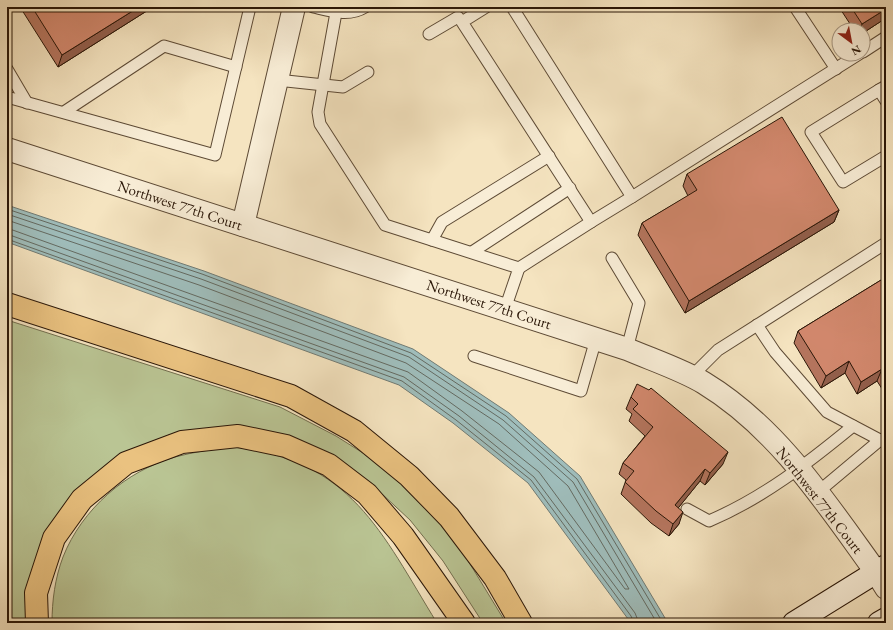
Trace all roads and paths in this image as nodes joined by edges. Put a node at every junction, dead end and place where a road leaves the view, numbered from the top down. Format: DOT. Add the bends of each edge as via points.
graph roads {
  1 [pos="250,7"];
  2 [pos="294,7"];
  3 [pos="313,7"];
  4 [pos="365,7"];
  5 [pos="486,7"];
  6 [pos="512,7"];
  7 [pos="795,7"];
  8 [pos="337,10"];
  9 [pos="457,15"];
  10 [pos="429,34"];
  11 [pos="886,37"];
  12 [pos="871,47"];
  13 [pos="847,62"];
  14 [pos="236,67"];
  15 [pos="836,69"];
  16 [pos="7,70"];
  17 [pos="368,72"];
  18 [pos="277,80"];
  19 [pos="323,85"];
  20 [pos="883,88"];
  21 [pos="7,97"];
  22 [pos="886,101"];
  23 [pos="27,103"];
  24 [pos="64,112"];
  25 [pos="7,149"];
  26 [pos="549,156"];
  27 [pos="886,156"];
  28 [pos="570,188"];
  29 [pos="632,197"];
  30 [pos="591,222"];
  31 [pos="243,225"];
  32 [pos="432,240"];
  33 [pos="886,243"];
  34 [pos="472,252"];
  35 [pos="612,258"];
  36 [pos="519,268"];
  37 [pos="7,304"];
  38 [pos="505,309"];
  39 [pos="757,325"];
  40 [pos="596,339"];
  41 [pos="627,348"];
  42 [pos="474,356"];
  43 [pos="691,377"];
  44 [pos="853,426"];
  45 [pos="883,440"];
  46 [pos="800,469"];
  47 [pos="818,492"];
  48 [pos="687,509"];
  49 [pos="883,575"];
  50 [pos="459,619"];
  51 [pos="886,619"];
  52 [pos="37,623"];
  53 [pos="521,623"];
  54 [pos="794,623"];
  55 [pos="879,623"];
  1 -- 14 [label="lane"];
  2 -- 18 [label="street"];
  3 -- 8 [label="lane"];
  4 -- 8 [label="lane" via="356,13"];
  5 -- 9 [label="lane"];
  6 -- 29 [label="lane"];
  7 -- 15 [label="lane"];
  8 -- 19 [label="lane"];
  9 -- 10 [label="lane"];
  9 -- 26 [label="lane"];
  11 -- 12 [label="lane"];
  13 -- 15 [label="lane"];
  14 -- 24 [label="lane" via="164,46"];
  14 -- 24 [label="lane" via="215,155"];
  15 -- 29 [label="lane"];
  16 -- 23 [label="lane"];
  17 -- 19 [label="lane" via="343,87"];
  18 -- 19 [label="lane"];
  18 -- 31 [label="street"];
  19 -- 32 [label="lane" via="318,112 320,124 384,225"];
  20 -- 22 [label="lane"];
  20 -- 27 [label="lane" via="811,132 843,182"];
  21 -- 23 [label="lane"];
  23 -- 24 [label="lane"];
  25 -- 31 [label="street, Northwest 77th Court"];
  26 -- 28 [label="lane"];
  26 -- 32 [label="lane" via="442,222"];
  28 -- 30 [label="lane"];
  28 -- 34 [label="lane"];
  29 -- 30 [label="lane"];
  30 -- 36 [label="lane"];
  31 -- 38 [label="street, Northwest 77th Court"];
  32 -- 34 [label="lane"];
  33 -- 39 [label="lane"];
  34 -- 36 [label="lane"];
  35 -- 41 [label="lane" via="639,303"];
  36 -- 38 [label="lane"];
  37 -- 53 [label="highway" via="291,396 354,431 409,476 449,517 495,578"];
  38 -- 40 [label="street, Northwest 77th Court"];
  39 -- 43 [label="lane" via="718,350"];
  39 -- 44 [label="lane" via="775,352 828,412"];
  40 -- 41 [label="street, Northwest 77th Court"];
  40 -- 42 [label="lane" via="581,390"];
  41 -- 43 [label="street, Northwest 77th Court"];
  43 -- 46 [label="street, Northwest 77th Court" via="704,383 756,421"];
  44 -- 45 [label="lane"];
  44 -- 46 [label="lane"];
  45 -- 47 [label="lane"];
  46 -- 47 [label="street, Northwest 77th Court"];
  46 -- 48 [label="lane" via="709,521"];
  47 -- 49 [label="street, Northwest 77th Court"];
  49 -- 54 [label="street"];
  50 -- 52 [label="highway" via="403,536 367,494 329,465 286,446 238,436 182,442 126,463 82,499 54,538 36,593"];
  51 -- 55 [label="street"];
}
